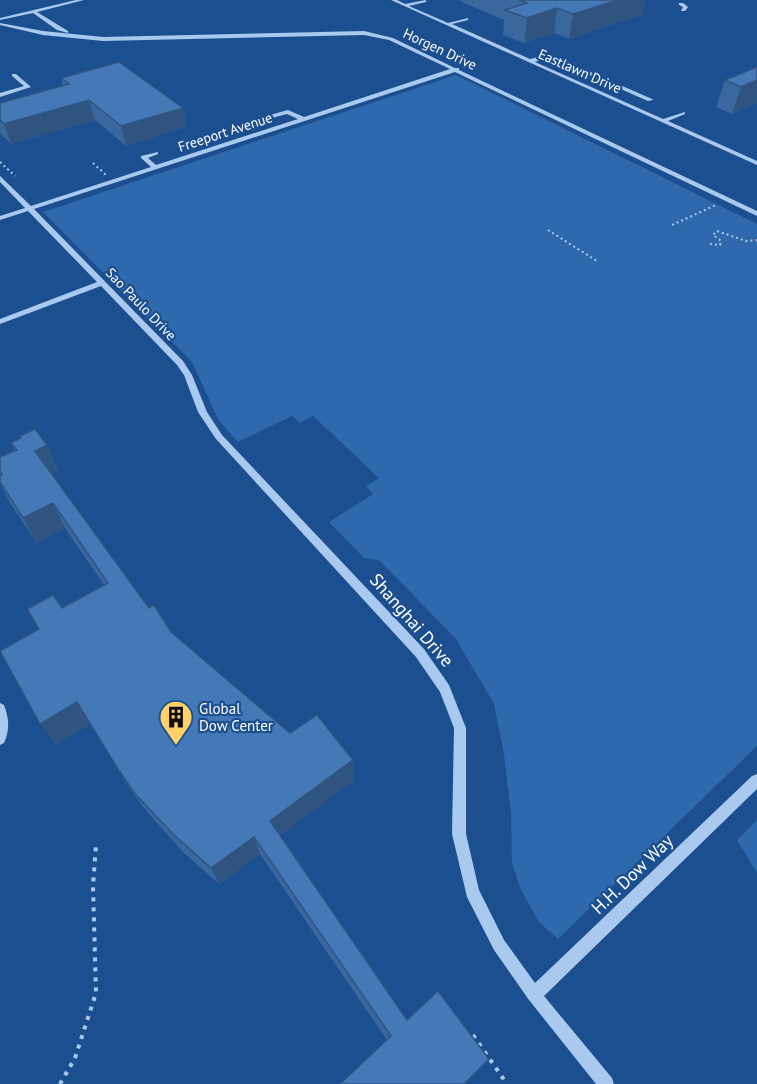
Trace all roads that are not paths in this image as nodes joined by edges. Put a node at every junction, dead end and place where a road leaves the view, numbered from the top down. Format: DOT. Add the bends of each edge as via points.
graph roads {
  1 [pos="82,0"];
  2 [pos="393,0"];
  3 [pos="424,1"];
  4 [pos="681,4"];
  5 [pos="405,5"];
  6 [pos="683,10"];
  7 [pos="33,11"];
  8 [pos="0,19"];
  9 [pos="466,19"];
  10 [pos="0,24"];
  11 [pos="448,24"];
  12 [pos="84,38"];
  13 [pos="549,55"];
  14 [pos="531,61"];
  15 [pos="568,64"];
  16 [pos="457,69"];
  17 [pos="14,75"];
  18 [pos="603,79"];
  19 [pos="612,83"];
  20 [pos="585,86"];
  21 [pos="593,90"];
  22 [pos="0,95"];
  23 [pos="650,100"];
  24 [pos="683,113"];
  25 [pos="268,117"];
  26 [pos="304,119"];
  27 [pos="663,122"];
  28 [pos="156,153"];
  29 [pos="757,164"];
  30 [pos="155,167"];
  31 [pos="0,178"];
  32 [pos="30,208"];
  33 [pos="757,214"];
  34 [pos="0,218"];
  35 [pos="102,283"];
  36 [pos="0,322"];
  37 [pos="243,464"];
  38 [pos="0,709"];
  39 [pos="0,739"];
  40 [pos="757,780"];
  41 [pos="534,995"];
  42 [pos="606,1084"];
  1 -- 7 [label="street"];
  2 -- 5 [label="street, Eastlawn Drive"];
  3 -- 5 [label="street"];
  4 -- 6 [label="street" via="686,7"];
  5 -- 11 [label="street, Eastlawn Drive"];
  7 -- 8 [label="street"];
  7 -- 12 [label="street" via="59,29"];
  9 -- 11 [label="street"];
  10 -- 12 [label="street"];
  11 -- 14 [label="street, Eastlawn Drive"];
  12 -- 16 [label="street, Horgen Drive" via="364,33 391,39"];
  13 -- 14 [label="street"];
  14 -- 20 [label="street, Eastlawn Drive"];
  15 -- 18 [label="street"];
  16 -- 26 [label="street, Freeport Avenue"];
  16 -- 33 [label="street, Horgen Drive"];
  17 -- 22 [label="street" via="31,89"];
  18 -- 19 [label="street"];
  18 -- 20 [label="street"];
  19 -- 21 [label="street"];
  19 -- 23 [label="street"];
  20 -- 21 [label="street, Eastlawn Drive"];
  21 -- 27 [label="street, Eastlawn Drive"];
  24 -- 27 [label="street"];
  25 -- 26 [label="street" via="288,112"];
  26 -- 30 [label="street, Freeport Avenue"];
  27 -- 29 [label="street, Eastlawn Drive"];
  28 -- 30 [label="street" via="143,157"];
  30 -- 32 [label="street, Freeport Avenue"];
  31 -- 32 [label="street, Sao Paulo Drive"];
  32 -- 34 [label="street, Freeport Avenue"];
  32 -- 35 [label="street, Sao Paulo Drive"];
  35 -- 36 [label="street"];
  35 -- 37 [label="street, Sao Paulo Drive" via="180,363 210,424"];
  37 -- 41 [label="street, Shanghai Drive" via="420,653 445,689 460,728 459,834 472,892 499,945"];
  38 -- 39 [label="street"];
  40 -- 41 [label="street, H.H. Dow Way"];
  41 -- 42 [label="street, Shanghai Drive"];
}
